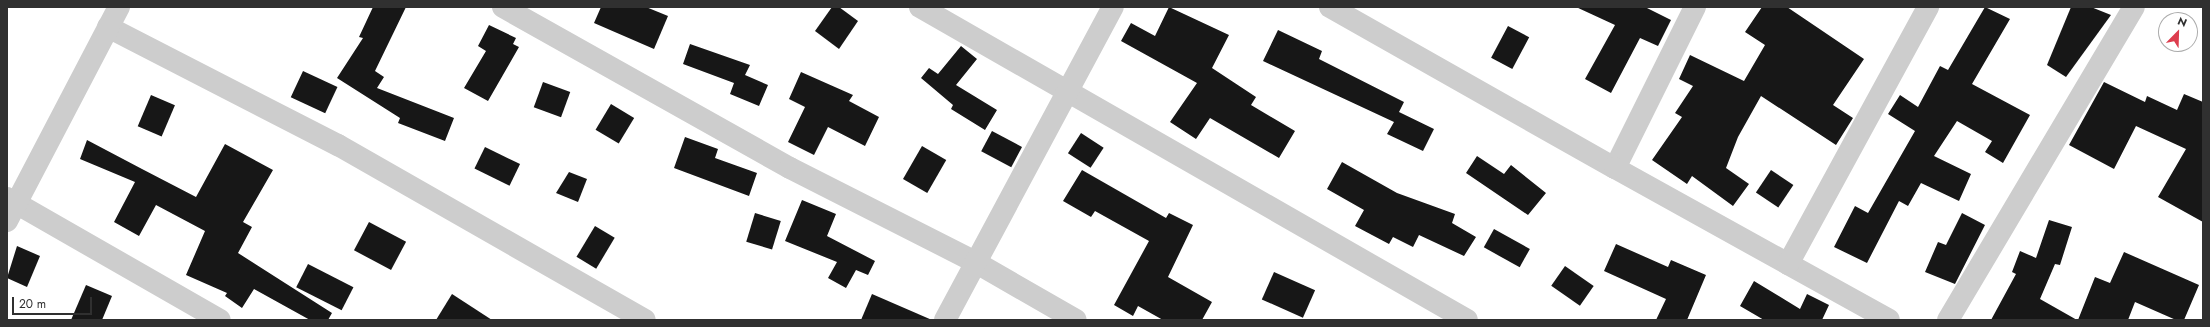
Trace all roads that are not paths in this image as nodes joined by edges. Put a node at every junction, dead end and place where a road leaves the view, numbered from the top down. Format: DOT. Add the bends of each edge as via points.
graph roads {
  1 [pos="119,7"];
  2 [pos="503,7"];
  3 [pos="920,7"];
  4 [pos="1113,7"];
  5 [pos="1330,7"];
  6 [pos="1695,7"];
  7 [pos="1928,7"];
  8 [pos="2134,7"];
  9 [pos="108,27"];
  10 [pos="1068,90"];
  11 [pos="1615,168"];
  12 [pos="10,208"];
  13 [pos="975,262"];
  14 [pos="1788,264"];
  15 [pos="220,320"];
  16 [pos="645,320"];
  17 [pos="945,320"];
  18 [pos="1076,320"];
  19 [pos="1467,320"];
  20 [pos="1889,320"];
  21 [pos="1948,320"];
  1 -- 9 [label="street"];
  2 -- 13 [label="street" via="790,168"];
  3 -- 10 [label="street"];
  4 -- 10 [label="street"];
  5 -- 11 [label="street"];
  6 -- 11 [label="street"];
  7 -- 14 [label="street"];
  8 -- 21 [label="street"];
  9 -- 12 [label="street"];
  9 -- 16 [label="street" via="338,146"];
  10 -- 13 [label="street"];
  10 -- 19 [label="street"];
  11 -- 14 [label="street"];
  12 -- 15 [label="street"];
  13 -- 17 [label="street"];
  13 -- 18 [label="street"];
  14 -- 20 [label="street"];
}
